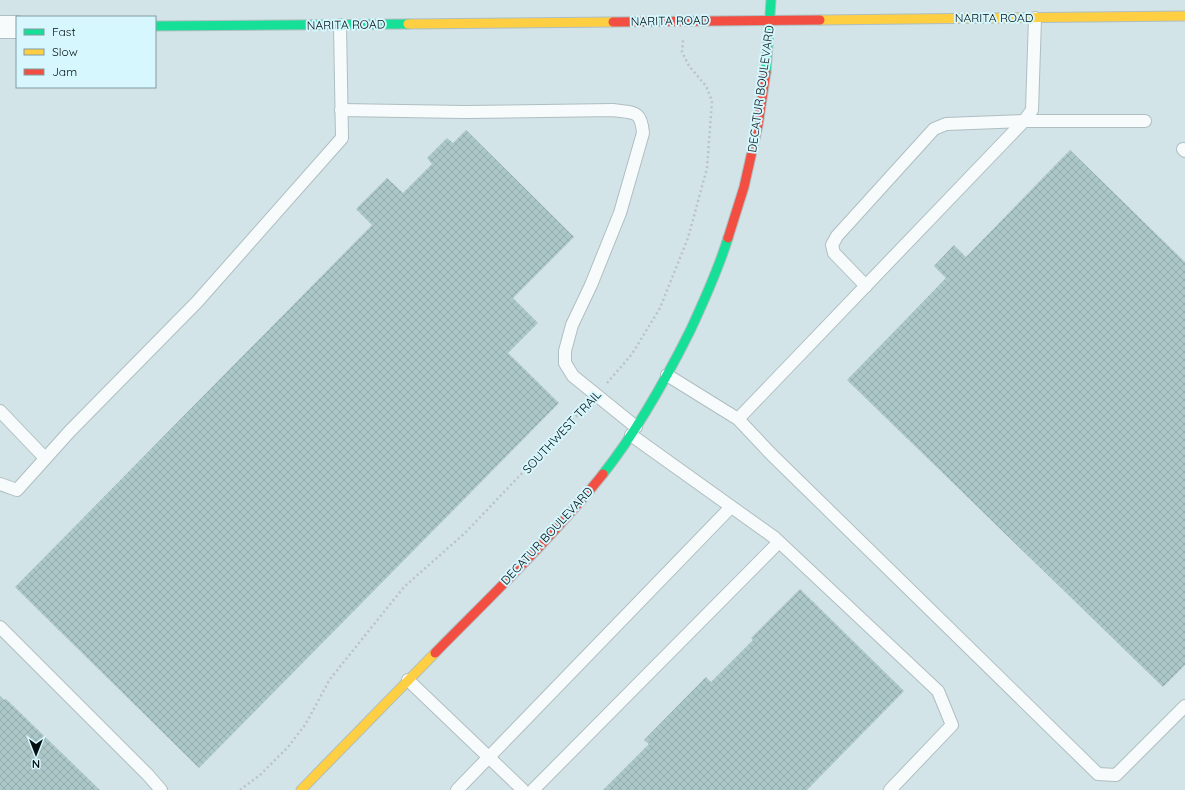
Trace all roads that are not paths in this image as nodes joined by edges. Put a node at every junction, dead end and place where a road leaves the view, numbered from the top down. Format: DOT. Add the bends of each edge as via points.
graph roads {
  1 [pos="771,0"];
  2 [pos="1185,16"];
  3 [pos="1034,18"];
  4 [pos="771,19"];
  5 [pos="340,25"];
  6 [pos="156,26"];
  7 [pos="0,27"];
  8 [pos="16,27"];
  9 [pos="341,110"];
  10 [pos="1024,121"];
  11 [pos="1146,121"];
  12 [pos="866,286"];
  13 [pos="667,375"];
  14 [pos="0,411"];
  15 [pos="738,419"];
  16 [pos="633,431"];
  17 [pos="45,458"];
  18 [pos="0,484"];
  19 [pos="731,507"];
  20 [pos="780,542"];
  21 [pos="0,626"];
  22 [pos="408,680"];
  23 [pos="1185,706"];
  24 [pos="489,757"];
  25 [pos="161,790"];
  26 [pos="301,790"];
  27 [pos="457,790"];
  28 [pos="523,790"];
  29 [pos="533,790"];
  30 [pos="890,790"];
  1 -- 4 [label="street, DECATUR BOULEVARD"];
  2 -- 3 [label="street, NARITA ROAD"];
  3 -- 4 [label="street, NARITA ROAD"];
  3 -- 10 [label="lane" via="1032,110"];
  4 -- 5 [label="street, NARITA ROAD"];
  4 -- 13 [label="street, DECATUR BOULEVARD" via="759,120 740,200 708,293"];
  5 -- 6 [label="street, NARITA ROAD"];
  5 -- 9 [label="lane"];
  7 -- 8 [label="street"];
  9 -- 16 [label="lane" via="613,110 635,113 642,120 643,133 620,213 572,325 565,352 565,363 573,376"];
  9 -- 17 [label="lane" via="342,138 197,302"];
  10 -- 11 [label="lane"];
  10 -- 12 [label="lane"];
  10 -- 12 [label="lane" via="946,124 934,129 837,236 832,245 834,253"];
  12 -- 15 [label="lane"];
  13 -- 15 [label="lane"];
  13 -- 16 [label="street, DECATUR BOULEVARD"];
  14 -- 17 [label="lane"];
  15 -- 23 [label="lane" via="770,454 1098,774 1116,775"];
  16 -- 19 [label="lane"];
  16 -- 22 [label="street, DECATUR BOULEVARD" via="600,478 562,523"];
  17 -- 18 [label="lane" via="16,490"];
  19 -- 20 [label="lane"];
  19 -- 24 [label="lane"];
  20 -- 29 [label="lane"];
  20 -- 30 [label="lane" via="938,691 952,724"];
  21 -- 25 [label="lane"];
  22 -- 24 [label="lane"];
  22 -- 26 [label="street, DECATUR BOULEVARD"];
  24 -- 27 [label="lane"];
  24 -- 28 [label="lane"];
}
